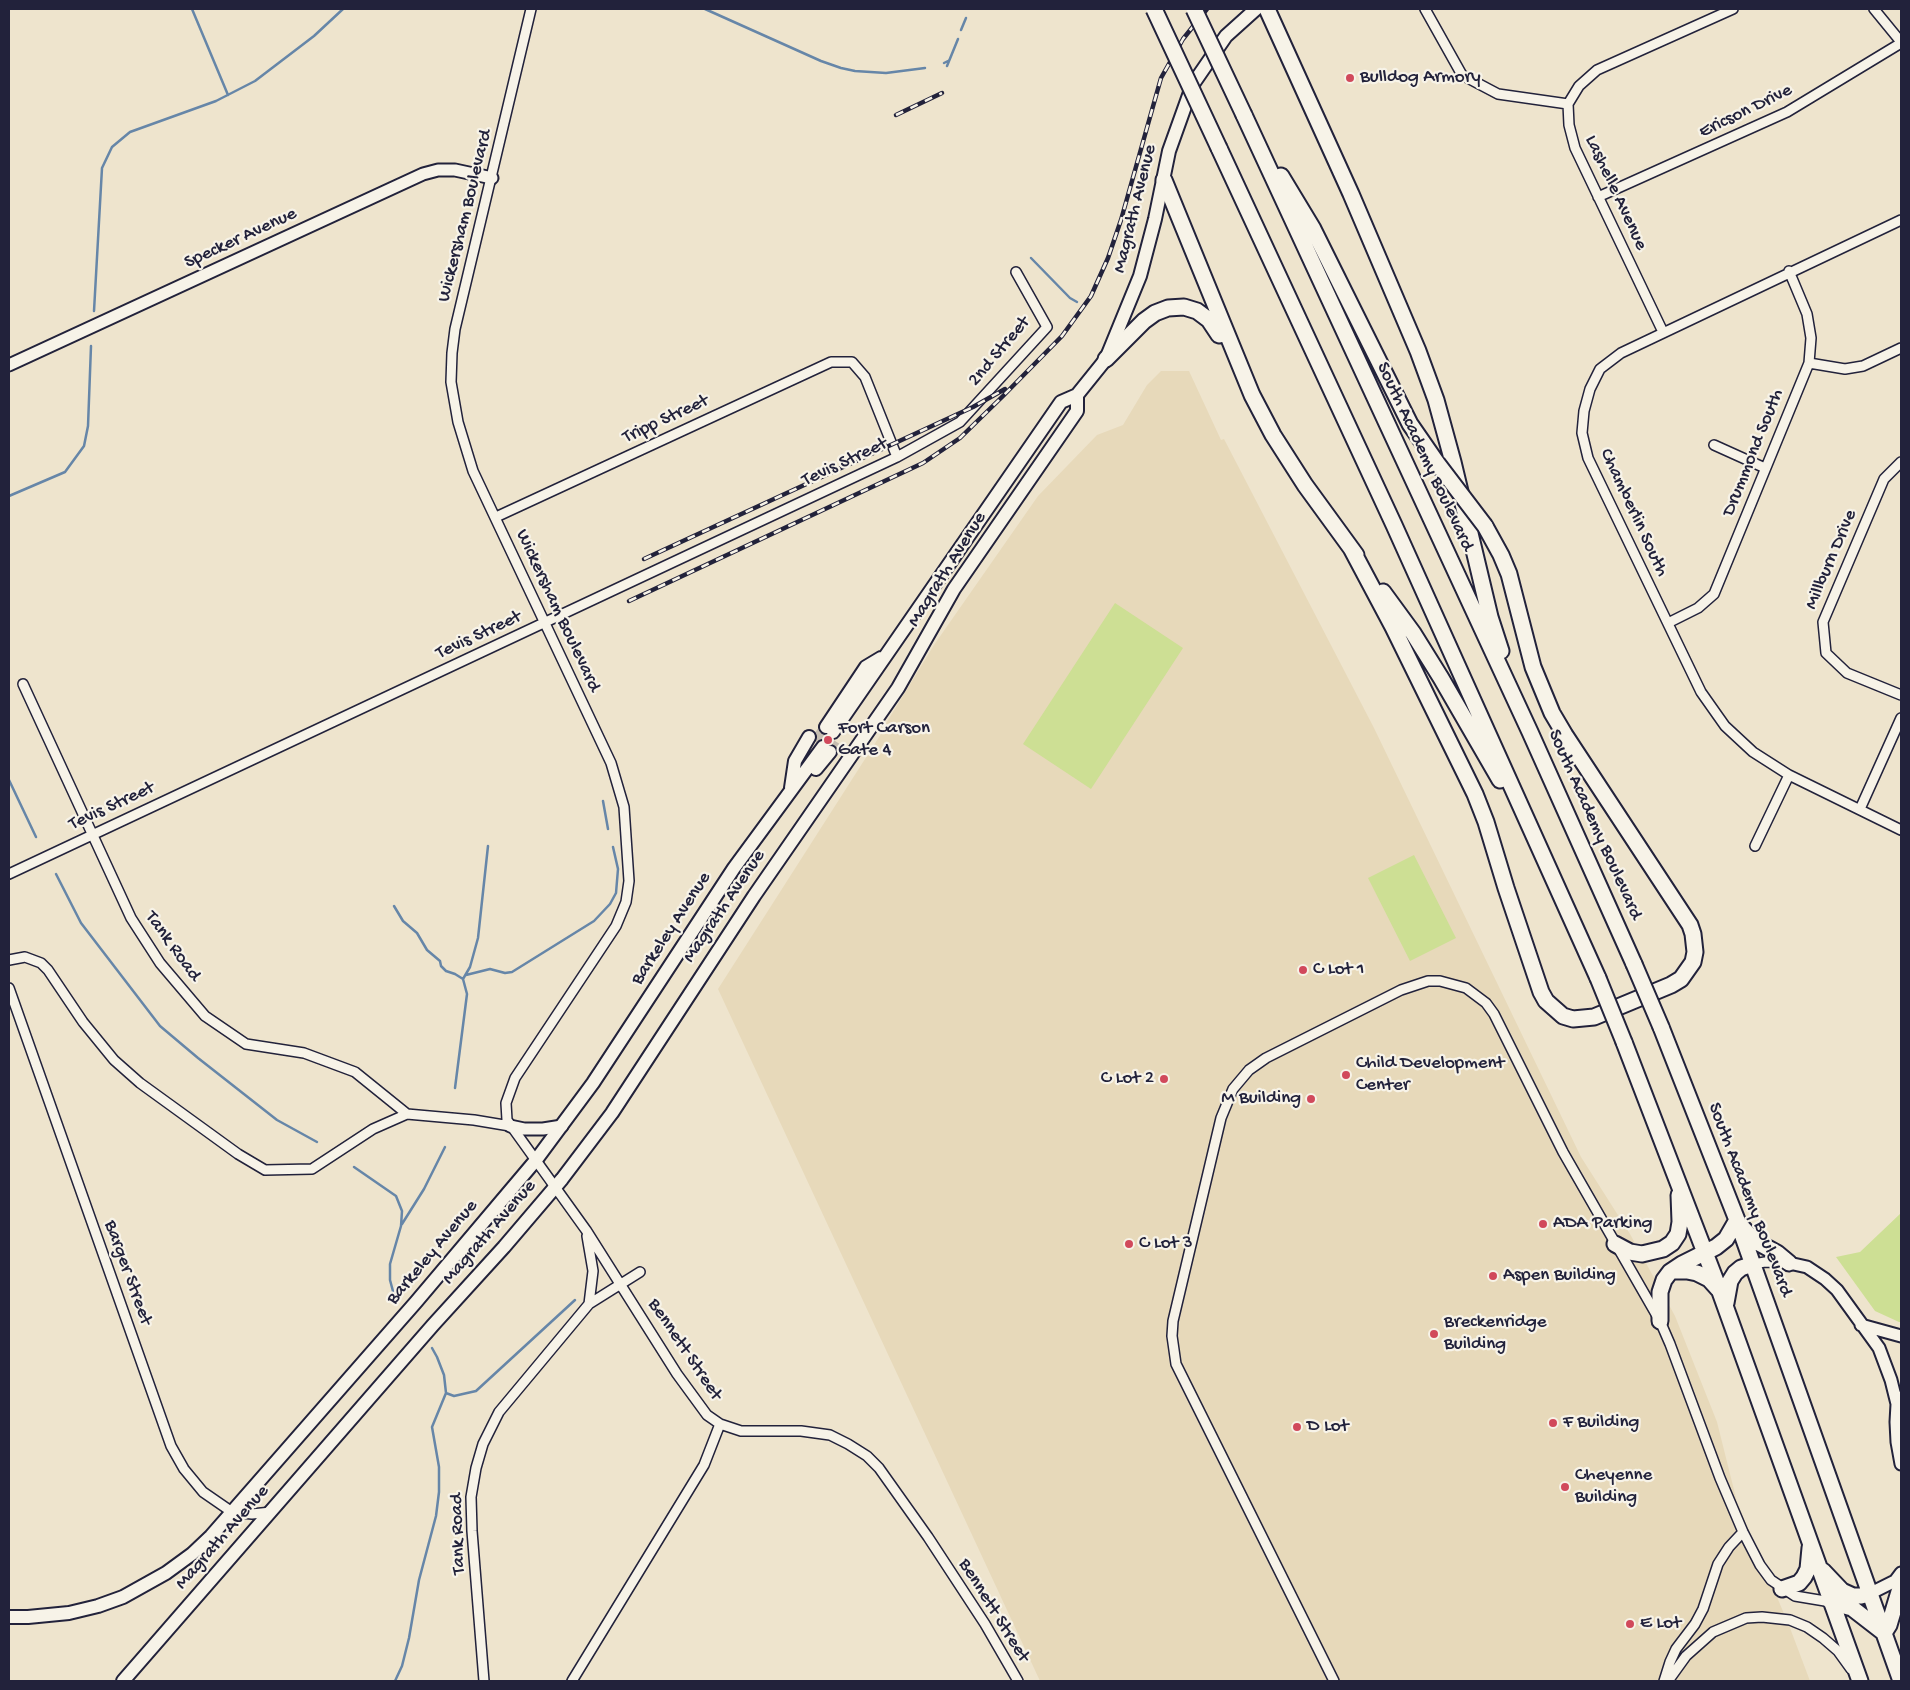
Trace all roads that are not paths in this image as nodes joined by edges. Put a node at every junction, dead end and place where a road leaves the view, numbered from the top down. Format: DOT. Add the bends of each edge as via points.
graph roads {
  1 [pos="532,9"];
  2 [pos="1154,9"];
  3 [pos="1194,9"];
  4 [pos="1256,9"];
  5 [pos="1267,9"];
  6 [pos="1425,9"];
  7 [pos="1733,9"];
  8 [pos="1874,9"];
  9 [pos="1901,42"];
  10 [pos="1568,104"];
  11 [pos="1244,115"];
  12 [pos="492,178"];
  13 [pos="1164,180"];
  14 [pos="1598,198"];
  15 [pos="1901,220"];
  16 [pos="1789,271"];
  17 [pos="1016,272"];
  18 [pos="1663,332"];
  19 [pos="1901,348"];
  20 [pos="1106,359"];
  21 [pos="1237,360"];
  22 [pos="1809,363"];
  23 [pos="9,366"];
  24 [pos="1077,395"];
  25 [pos="960,422"];
  26 [pos="1714,445"];
  27 [pos="897,457"];
  28 [pos="1901,462"];
  29 [pos="1765,468"];
  30 [pos="496,517"];
  31 [pos="1351,548"];
  32 [pos="1668,623"];
  33 [pos="545,624"];
  34 [pos="887,654"];
  35 [pos="23,684"];
  36 [pos="1901,696"];
  37 [pos="1901,718"];
  38 [pos="1530,732"];
  39 [pos="1789,775"];
  40 [pos="790,792"];
  41 [pos="1860,809"];
  42 [pos="1901,830"];
  43 [pos="91,834"];
  44 [pos="1755,846"];
  45 [pos="1551,871"];
  46 [pos="9,874"];
  47 [pos="9,960"];
  48 [pos="9,988"];
  49 [pos="407,1114"];
  50 [pos="510,1126"];
  51 [pos="562,1126"];
  52 [pos="536,1160"];
  53 [pos="1678,1181"];
  54 [pos="556,1186"];
  55 [pos="1737,1220"];
  56 [pos="586,1230"];
  57 [pos="1616,1244"];
  58 [pos="1706,1253"];
  59 [pos="1789,1263"];
  60 [pos="1753,1264"];
  61 [pos="640,1272"];
  62 [pos="1670,1272"];
  63 [pos="620,1284"];
  64 [pos="1719,1290"];
  65 [pos="589,1304"];
  66 [pos="1726,1307"];
  67 [pos="1660,1321"];
  68 [pos="1861,1325"];
  69 [pos="1901,1336"];
  70 [pos="1899,1400"];
  71 [pos="720,1424"];
  72 [pos="1901,1464"];
  73 [pos="232,1512"];
  74 [pos="271,1512"];
  75 [pos="1743,1532"];
  76 [pos="1810,1544"];
  77 [pos="1817,1564"];
  78 [pos="1901,1573"];
  79 [pos="1901,1585"];
  80 [pos="1782,1588"];
  81 [pos="1870,1594"];
  82 [pos="1831,1602"];
  83 [pos="9,1617"];
  84 [pos="1884,1633"];
  85 [pos="123,1681"];
  86 [pos="484,1681"];
  87 [pos="572,1681"];
  88 [pos="1018,1681"];
  89 [pos="1334,1681"];
  90 [pos="1664,1681"];
  91 [pos="1668,1681"];
  92 [pos="1860,1681"];
  93 [pos="1901,1681"];
  1 -- 12 [label="street, Wickersham Boulevard"];
  2 -- 45 [label="highway, bridge"];
  3 -- 11 [label="highway, South Academy Boulevard, bridge"];
  4 -- 13 [label="main road, Magrath Avenue" via="1226,36 1193,84 1169,151"];
  5 -- 38 [label="highway" via="1371,238 1436,400 1490,617"];
  6 -- 10 [label="street" via="1462,75 1498,94"];
  7 -- 10 [label="street" via="1597,70 1579,86"];
  8 -- 9 [label="street"];
  9 -- 14 [label="street, Ericson Drive" via="1788,112"];
  10 -- 14 [label="street, Lashelle Avenue" via="1575,148"];
  11 -- 31 [label="highway, bridge" via="1312,229 1410,424 1485,526 1501,555 1509,574 1533,668 1552,713 1690,925 1695,952 1681,979 1594,1018 1563,1016 1546,1001 1540,992 1475,794"];
  11 -- 38 [label="highway, South Academy Boulevard"];
  12 -- 23 [label="street, Specker Avenue" via="455,170 423,174"];
  12 -- 30 [label="street, Wickersham Boulevard" via="455,329 451,375 456,413 467,454"];
  13 -- 20 [label="main road, Magrath Avenue" via="1140,276"];
  13 -- 21 [label="highway"];
  14 -- 18 [label="street, Lashelle Avenue"];
  15 -- 16 [label="street, Chamberlin South"];
  16 -- 18 [label="street, Chamberlin South"];
  16 -- 22 [label="street, Drummond South" via="1807,314 1811,338"];
  17 -- 25 [label="street, 2nd Street" via="1046,327"];
  18 -- 32 [label="street, Chamberlin South" via="1621,352 1600,369 1590,389 1582,433 1588,458"];
  19 -- 22 [label="street" via="1863,366 1845,369"];
  20 -- 21 [label="highway" via="1155,313 1184,307 1209,320"];
  20 -- 24 [label="main road, Magrath Avenue"];
  21 -- 31 [label="highway" via="1273,435"];
  22 -- 29 [label="street, Drummond South"];
  24 -- 34 [label="main road" via="1061,402"];
  24 -- 54 [label="main road, Magrath Avenue" via="1077,411 954,590 898,688 754,896 612,1113"];
  25 -- 27 [label="street, Tevis Street"];
  26 -- 29 [label="street"];
  27 -- 30 [label="street, Tripp Street" via="865,377 852,362 831,362"];
  27 -- 33 [label="street, Tevis Street"];
  28 -- 36 [label="street, Millburn Drive" via="1884,479 1823,622 1826,653 1847,673"];
  29 -- 32 [label="street, Drummond South" via="1714,594 1698,608"];
  30 -- 33 [label="street, Wickersham Boulevard"];
  31 -- 45 [label="highway" via="1437,671"];
  32 -- 39 [label="street, Chamberlin South" via="1701,692 1726,726 1752,752"];
  33 -- 43 [label="street, Tevis Street"];
  33 -- 50 [label="street, Wickersham Boulevard" via="617,780 624,806 629,882 626,902 616,926 515,1078 505,1110"];
  34 -- 34 [label="main road" via="829,730 849,681"];
  35 -- 43 [label="street, Tank Road"];
  37 -- 41 [label="street"];
  38 -- 55 [label="highway, South Academy Boulevard, bridge" via="1634,964"];
  39 -- 41 [label="street, Chamberlin South"];
  39 -- 44 [label="street"];
  40 -- 40 [label="main road, Barkeley Avenue" via="795,761 819,744 810,778"];
  40 -- 51 [label="main road, Barkeley Avenue" via="734,868"];
  41 -- 42 [label="street, Chamberlin South"];
  43 -- 46 [label="street, Tevis Street"];
  43 -- 49 [label="street, Tank Road" via="131,918 160,963 204,1016 246,1044 304,1053 355,1072"];
  45 -- 53 [label="highway, bridge" via="1598,978"];
  47 -- 49 [label="street" via="25,957 41,962 114,1060 140,1083 265,1170 312,1169 373,1129"];
  48 -- 73 [label="street, Barger Street" via="171,1446 203,1492"];
  49 -- 50 [label="street"];
  50 -- 51 [label="street" via="543,1129"];
  50 -- 52 [label="street"];
  51 -- 52 [label="main road, Barkeley Avenue"];
  52 -- 54 [label="street"];
  52 -- 73 [label="main road, Barkeley Avenue"];
  53 -- 57 [label="highway" via="1680,1222 1672,1243 1663,1249 1642,1254"];
  53 -- 58 [label="highway"];
  54 -- 56 [label="street, Bennett Street"];
  54 -- 74 [label="main road, Magrath Avenue"];
  55 -- 58 [label="highway" via="1726,1239"];
  55 -- 59 [label="highway" via="1755,1241"];
  55 -- 60 [label="highway, South Academy Boulevard"];
  56 -- 63 [label="street, Bennett Street"];
  56 -- 65 [label="street" via="593,1271"];
  57 -- 67 [label="street"];
  57 -- 89 [label="street" via="1563,1152 1494,1014 1476,995 1454,984 1428,981 1401,990 1260,1061 1232,1089 1221,1118 1173,1321 1173,1350 1176,1364 1200,1414"];
  58 -- 62 [label="highway"];
  58 -- 64 [label="highway"];
  59 -- 60 [label="street"];
  59 -- 68 [label="street" via="1807,1267 1825,1279 1837,1290"];
  60 -- 66 [label="highway" via="1742,1268 1730,1281"];
  60 -- 81 [label="highway, South Academy Boulevard"];
  61 -- 63 [label="street, Tank Road"];
  62 -- 64 [label="highway" via="1687,1270 1697,1273"];
  62 -- 67 [label="highway" via="1660,1292"];
  63 -- 65 [label="street, Tank Road"];
  63 -- 71 [label="street, Bennett Street" via="697,1402"];
  64 -- 66 [label="highway"];
  65 -- 86 [label="street, Tank Road" via="499,1412 483,1444 476,1468 471,1497 472,1531"];
  66 -- 76 [label="highway"];
  67 -- 75 [label="street"];
  68 -- 69 [label="street"];
  68 -- 70 [label="street" via="1879,1348"];
  70 -- 72 [label="street" via="1896,1422"];
  71 -- 87 [label="street" via="704,1465"];
  71 -- 88 [label="street, Bennett Street" via="741,1431 818,1432 867,1456 928,1538"];
  73 -- 74 [label="street"];
  73 -- 83 [label="main road, Barkeley Avenue" via="192,1554 159,1578 123,1597 69,1613"];
  74 -- 85 [label="main road, Magrath Avenue"];
  75 -- 80 [label="street" via="1760,1565"];
  75 -- 90 [label="street" via="1718,1564 1703,1609 1676,1649"];
  76 -- 77 [label="highway"];
  76 -- 80 [label="highway" via="1808,1569 1804,1577 1799,1583"];
  77 -- 81 [label="highway" via="1842,1591 1854,1596"];
  77 -- 82 [label="highway"];
  78 -- 81 [label="street" via="1896,1581"];
  79 -- 84 [label="highway"];
  80 -- 82 [label="street" via="1802,1598"];
  81 -- 84 [label="highway, South Academy Boulevard"];
  82 -- 84 [label="highway" via="1852,1608"];
  82 -- 92 [label="highway"];
  84 -- 93 [label="highway, South Academy Boulevard"];
  91 -- 92 [label="street" via="1697,1644 1713,1632 1746,1618 1762,1617 1790,1620 1807,1627 1838,1651"];
}
